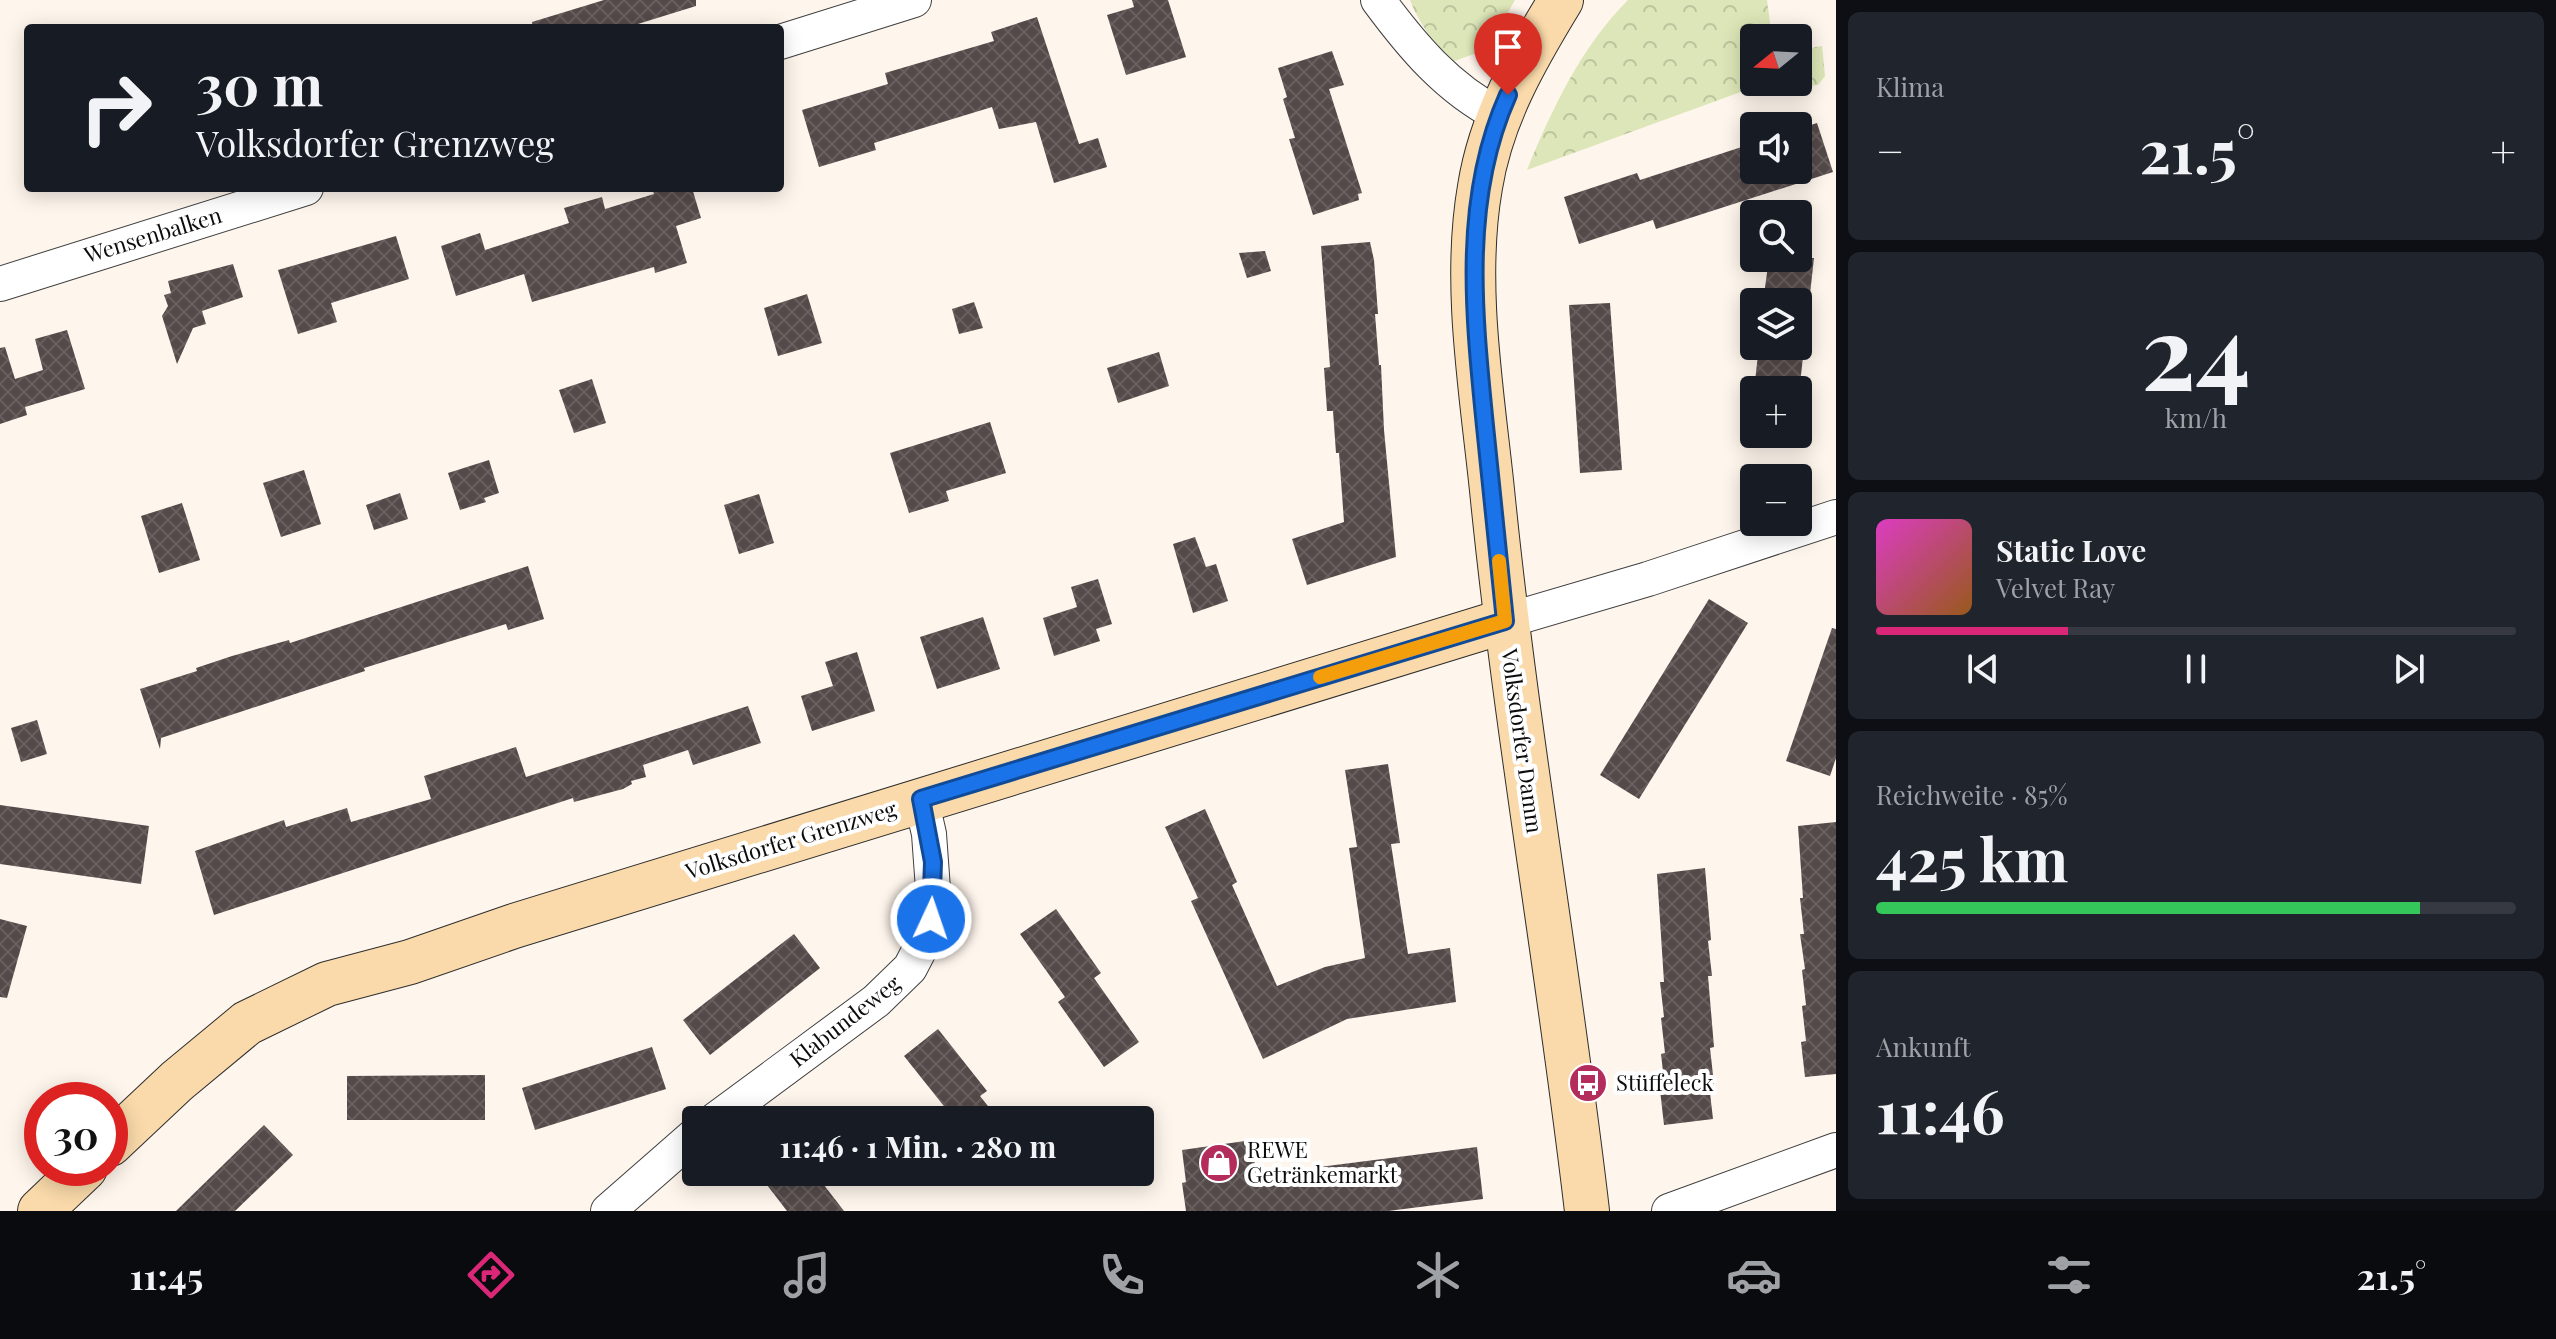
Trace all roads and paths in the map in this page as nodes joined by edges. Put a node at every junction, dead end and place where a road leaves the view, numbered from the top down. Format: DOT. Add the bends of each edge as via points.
graph roads {
  1 [pos="914,0"];
  2 [pos="1378,0"];
  3 [pos="1561,0"];
  4 [pos="784,41"];
  5 [pos="1499,115"];
  6 [pos="293,192"];
  7 [pos="0,284"];
  8 [pos="1836,517"];
  9 [pos="1505,621"];
  10 [pos="921,799"];
  11 [pos="734,1106"];
  12 [pos="128,1127"];
  13 [pos="682,1146"];
  14 [pos="1836,1150"];
  15 [pos="66,1186"];
  16 [pos="40,1211"];
  17 [pos="608,1211"];
  18 [pos="1587,1211"];
  19 [pos="1669,1211"];
  1 -- 4 [label="street"];
  2 -- 5 [label="street" via="1426,62 1477,104"];
  3 -- 5 [label="street, Volksdorfer Damm"];
  5 -- 9 [label="street, Volksdorfer Damm" via="1480,184 1475,258 1478,351"];
  6 -- 7 [label="street, Wensenbalken"];
  8 -- 9 [label="street, Volksdorfer Grenzweg"];
  9 -- 10 [label="street, Volksdorfer Grenzweg"];
  9 -- 18 [label="street, Volksdorfer Damm"];
  10 -- 11 [label="street, Klabundeweg" via="933,889 931,919 910,968 876,1001"];
  10 -- 12 [label="street, Volksdorfer Grenzweg" via="327,984 247,1023"];
  13 -- 17 [label="street"];
  14 -- 19 [label="street"];
  15 -- 16 [label="street"];
}
